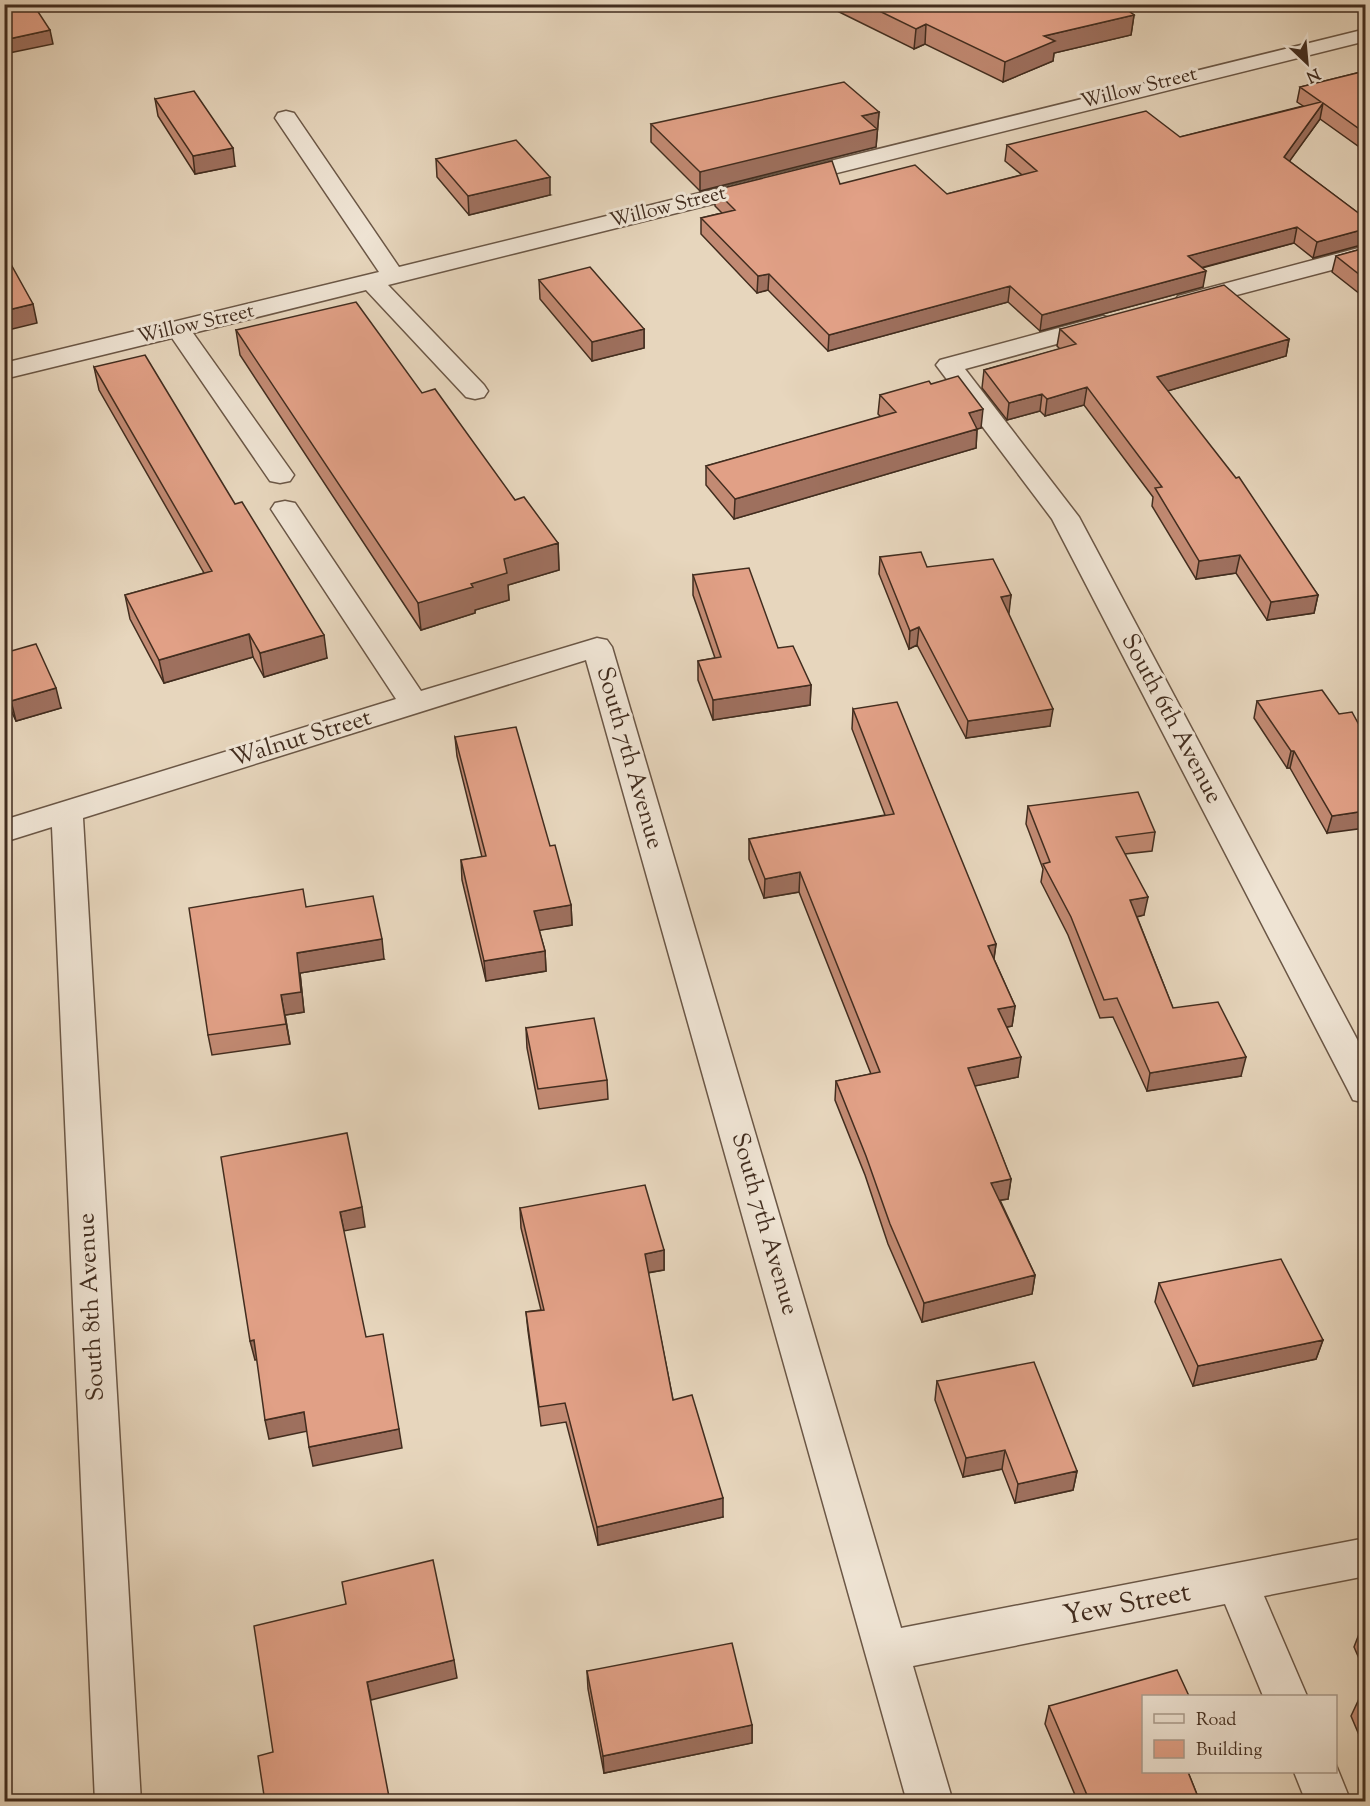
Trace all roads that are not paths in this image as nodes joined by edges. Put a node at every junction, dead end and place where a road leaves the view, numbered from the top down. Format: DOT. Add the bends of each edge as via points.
graph roads {
  1 [pos="1365,35"];
  2 [pos="286,118"];
  3 [pos="1365,253"];
  4 [pos="383,280"];
  5 [pos="1169,306"];
  6 [pos="1122,319"];
  7 [pos="178,329"];
  8 [pos="4,370"];
  9 [pos="475,391"];
  10 [pos="280,475"];
  11 [pos="285,509"];
  12 [pos="597,648"];
  13 [pos="414,704"];
  14 [pos="67,812"];
  15 [pos="4,831"];
  16 [pos="1365,1089"];
  17 [pos="1365,1557"];
  18 [pos="1237,1583"];
  19 [pos="888,1651"];
  20 [pos="1285,1695"];
  21 [pos="1316,1773"];
  22 [pos="118,1802"];
  23 [pos="930,1802"];
  24 [pos="1329,1802"];
  1 -- 4 [label="street, Willow Street"];
  2 -- 4 [label="street"];
  3 -- 5 [label="street"];
  4 -- 7 [label="street, Willow Street"];
  4 -- 9 [label="street"];
  6 -- 16 [label="street, South 6th Avenue" via="949,365 1065,517"];
  7 -- 8 [label="street, Willow Street"];
  7 -- 10 [label="street"];
  11 -- 13 [label="street"];
  12 -- 13 [label="street, Walnut Street"];
  12 -- 19 [label="street, South 7th Avenue"];
  13 -- 14 [label="street, Walnut Street"];
  14 -- 15 [label="street, Walnut Street"];
  14 -- 22 [label="street, South 8th Avenue"];
  17 -- 18 [label="street, Yew Street"];
  18 -- 19 [label="street, Yew Street"];
  18 -- 20 [label="street"];
  19 -- 23 [label="street, South 7th Avenue"];
  21 -- 24 [label="street"];
}
